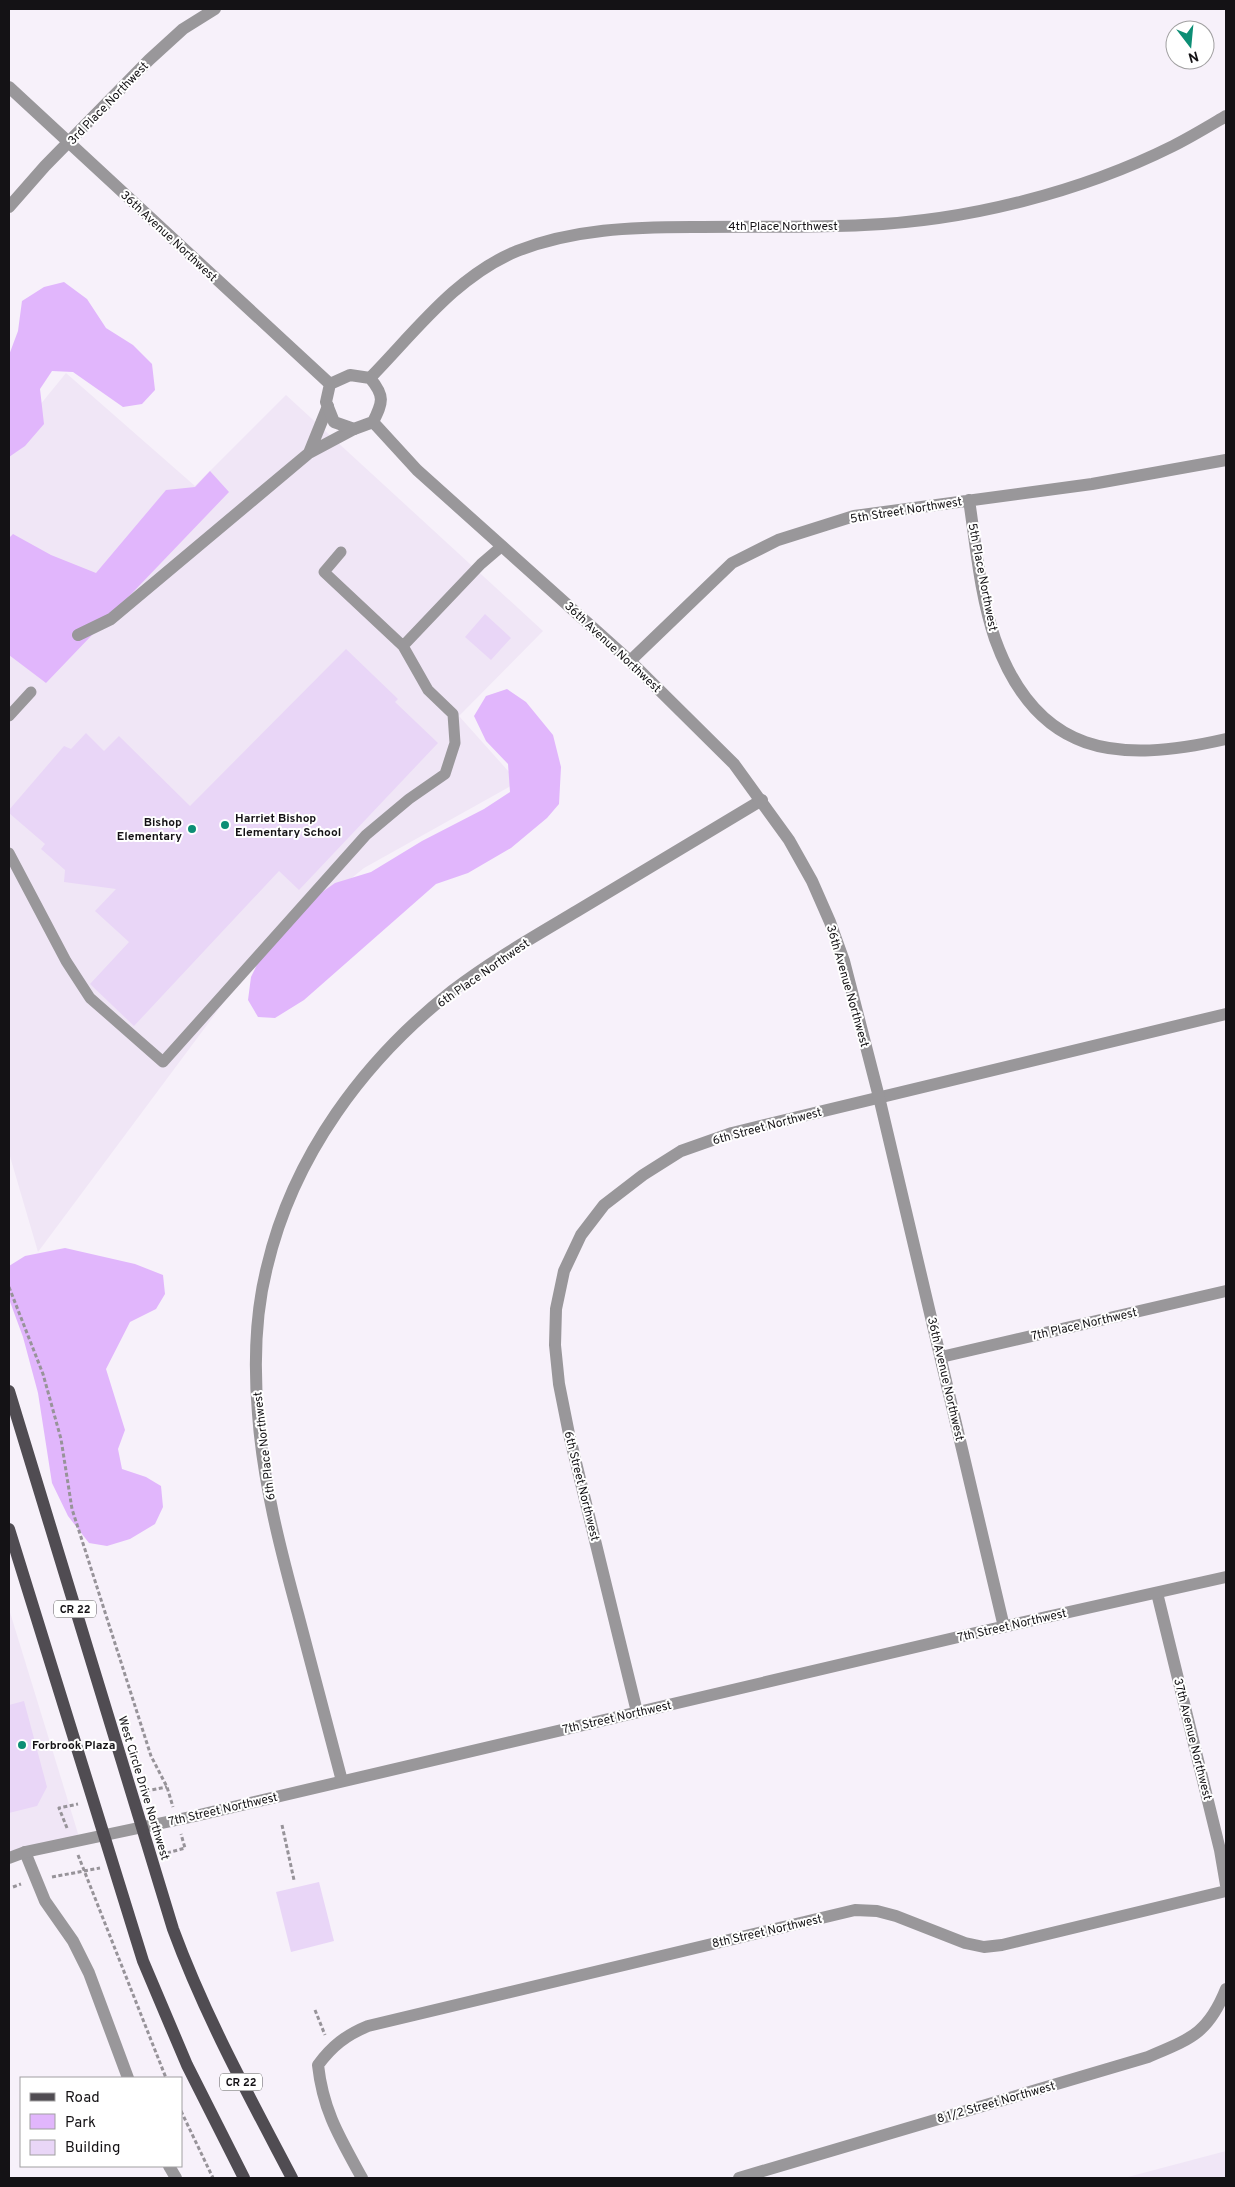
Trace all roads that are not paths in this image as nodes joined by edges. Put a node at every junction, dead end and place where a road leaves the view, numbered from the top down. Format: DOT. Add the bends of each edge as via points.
graph roads {
  1 [pos="215,9"];
  2 [pos="9,88"];
  3 [pos="1226,116"];
  4 [pos="69,143"];
  5 [pos="9,206"];
  6 [pos="370,378"];
  7 [pos="330,384"];
  8 [pos="328,406"];
  9 [pos="373,422"];
  10 [pos="354,429"];
  11 [pos="309,453"];
  12 [pos="1226,460"];
  13 [pos="968,500"];
  14 [pos="502,546"];
  15 [pos="340,552"];
  16 [pos="78,635"];
  17 [pos="403,646"];
  18 [pos="630,661"];
  19 [pos="31,692"];
  20 [pos="9,716"];
  21 [pos="1226,739"];
  22 [pos="762,800"];
  23 [pos="9,853"];
  24 [pos="1226,1014"];
  25 [pos="879,1097"];
  26 [pos="1226,1291"];
  27 [pos="941,1357"];
  28 [pos="9,1391"];
  29 [pos="9,1529"];
  30 [pos="1226,1577"];
  31 [pos="1157,1593"];
  32 [pos="1004,1627"];
  33 [pos="637,1712"];
  34 [pos="342,1781"];
  35 [pos="141,1827"];
  36 [pos="104,1835"];
  37 [pos="25,1852"];
  38 [pos="9,1858"];
  39 [pos="1226,1885"];
  40 [pos="1226,1890"];
  41 [pos="1226,1989"];
  42 [pos="128,2077"];
  43 [pos="170,2167"];
  44 [pos="176,2178"];
  45 [pos="244,2178"];
  46 [pos="292,2178"];
  47 [pos="362,2178"];
  48 [pos="739,2178"];
  1 -- 4 [label="street, 3rd Place Northwest" via="183,29 149,60"];
  2 -- 4 [label="street, 36th Avenue Northwest"];
  3 -- 6 [label="street, 4th Place Northwest" via="1174,146 1120,169 1024,200 970,213 864,226 624,227 540,244 505,257 446,297"];
  4 -- 5 [label="street, 3rd Place Northwest"];
  4 -- 7 [label="street, 36th Avenue Northwest"];
  6 -- 7 [label="street" via="350,375"];
  6 -- 9 [label="street" via="381,390 381,406"];
  7 -- 8 [label="street"];
  8 -- 10 [label="street" via="334,422"];
  8 -- 11 [label="street"];
  9 -- 10 [label="street"];
  9 -- 14 [label="street, 36th Avenue Northwest" via="418,470"];
  10 -- 11 [label="street"];
  11 -- 16 [label="street" via="111,619"];
  12 -- 13 [label="street, 5th Street Northwest" via="1092,484"];
  13 -- 18 [label="street, 5th Street Northwest" via="854,516 762,547 732,563"];
  13 -- 21 [label="street, 5th Place Northwest" via="995,639 1029,703 1050,724 1076,740 1114,749 1156,751"];
  14 -- 17 [label="lane"];
  14 -- 18 [label="street, 36th Avenue Northwest"];
  15 -- 17 [label="lane" via="324,572"];
  17 -- 23 [label="lane" via="428,690 453,714 455,743 445,774 409,799 366,836 163,1062 90,998 66,961"];
  18 -- 22 [label="street, 36th Avenue Northwest" via="734,764"];
  19 -- 20 [label="lane"];
  22 -- 25 [label="street, 36th Avenue Northwest" via="790,840 830,922 844,961"];
  22 -- 34 [label="street, 6th Place Northwest" via="504,955 453,990 403,1033 368,1071 330,1122 300,1175 282,1217 267,1267 259,1312 256,1365 262,1459 278,1539"];
  24 -- 25 [label="street, 6th Street Northwest"];
  25 -- 27 [label="street, 36th Avenue Northwest"];
  25 -- 33 [label="street, 6th Street Northwest" via="732,1133 681,1151 604,1205 582,1235 564,1271 556,1309 559,1384"];
  26 -- 27 [label="street, 7th Place Northwest"];
  27 -- 32 [label="street, 36th Avenue Northwest"];
  28 -- 35 [label="main road, West Circle Drive Northwest / CR 22"];
  29 -- 36 [label="main road, CR 22"];
  30 -- 31 [label="street, 7th Street Northwest"];
  31 -- 32 [label="street, 7th Street Northwest"];
  31 -- 39 [label="street, 37th Avenue Northwest"];
  32 -- 33 [label="street, 7th Street Northwest"];
  33 -- 34 [label="street, 7th Street Northwest"];
  34 -- 35 [label="street, 7th Street Northwest"];
  35 -- 36 [label="street, 7th Street Northwest"];
  35 -- 46 [label="main road, West Circle Drive Northwest / CR 22" via="191,1976 231,2062"];
  36 -- 37 [label="street, 7th Street Northwest"];
  36 -- 45 [label="main road, CR 22" via="157,1997"];
  37 -- 38 [label="street, 7th Street Northwest"];
  37 -- 42 [label="street" via="45,1901 73,1941 89,1974"];
  40 -- 47 [label="street, 8th Street Northwest" via="984,1947 964,1944 877,1910 855,1910 368,2026 332,2046 318,2065 321,2091 334,2126"];
  41 -- 48 [label="street, 8 1/2 Street Northwest" via="1207,2025 1184,2042 1148,2057"];
  43 -- 44 [label="street"];
}
